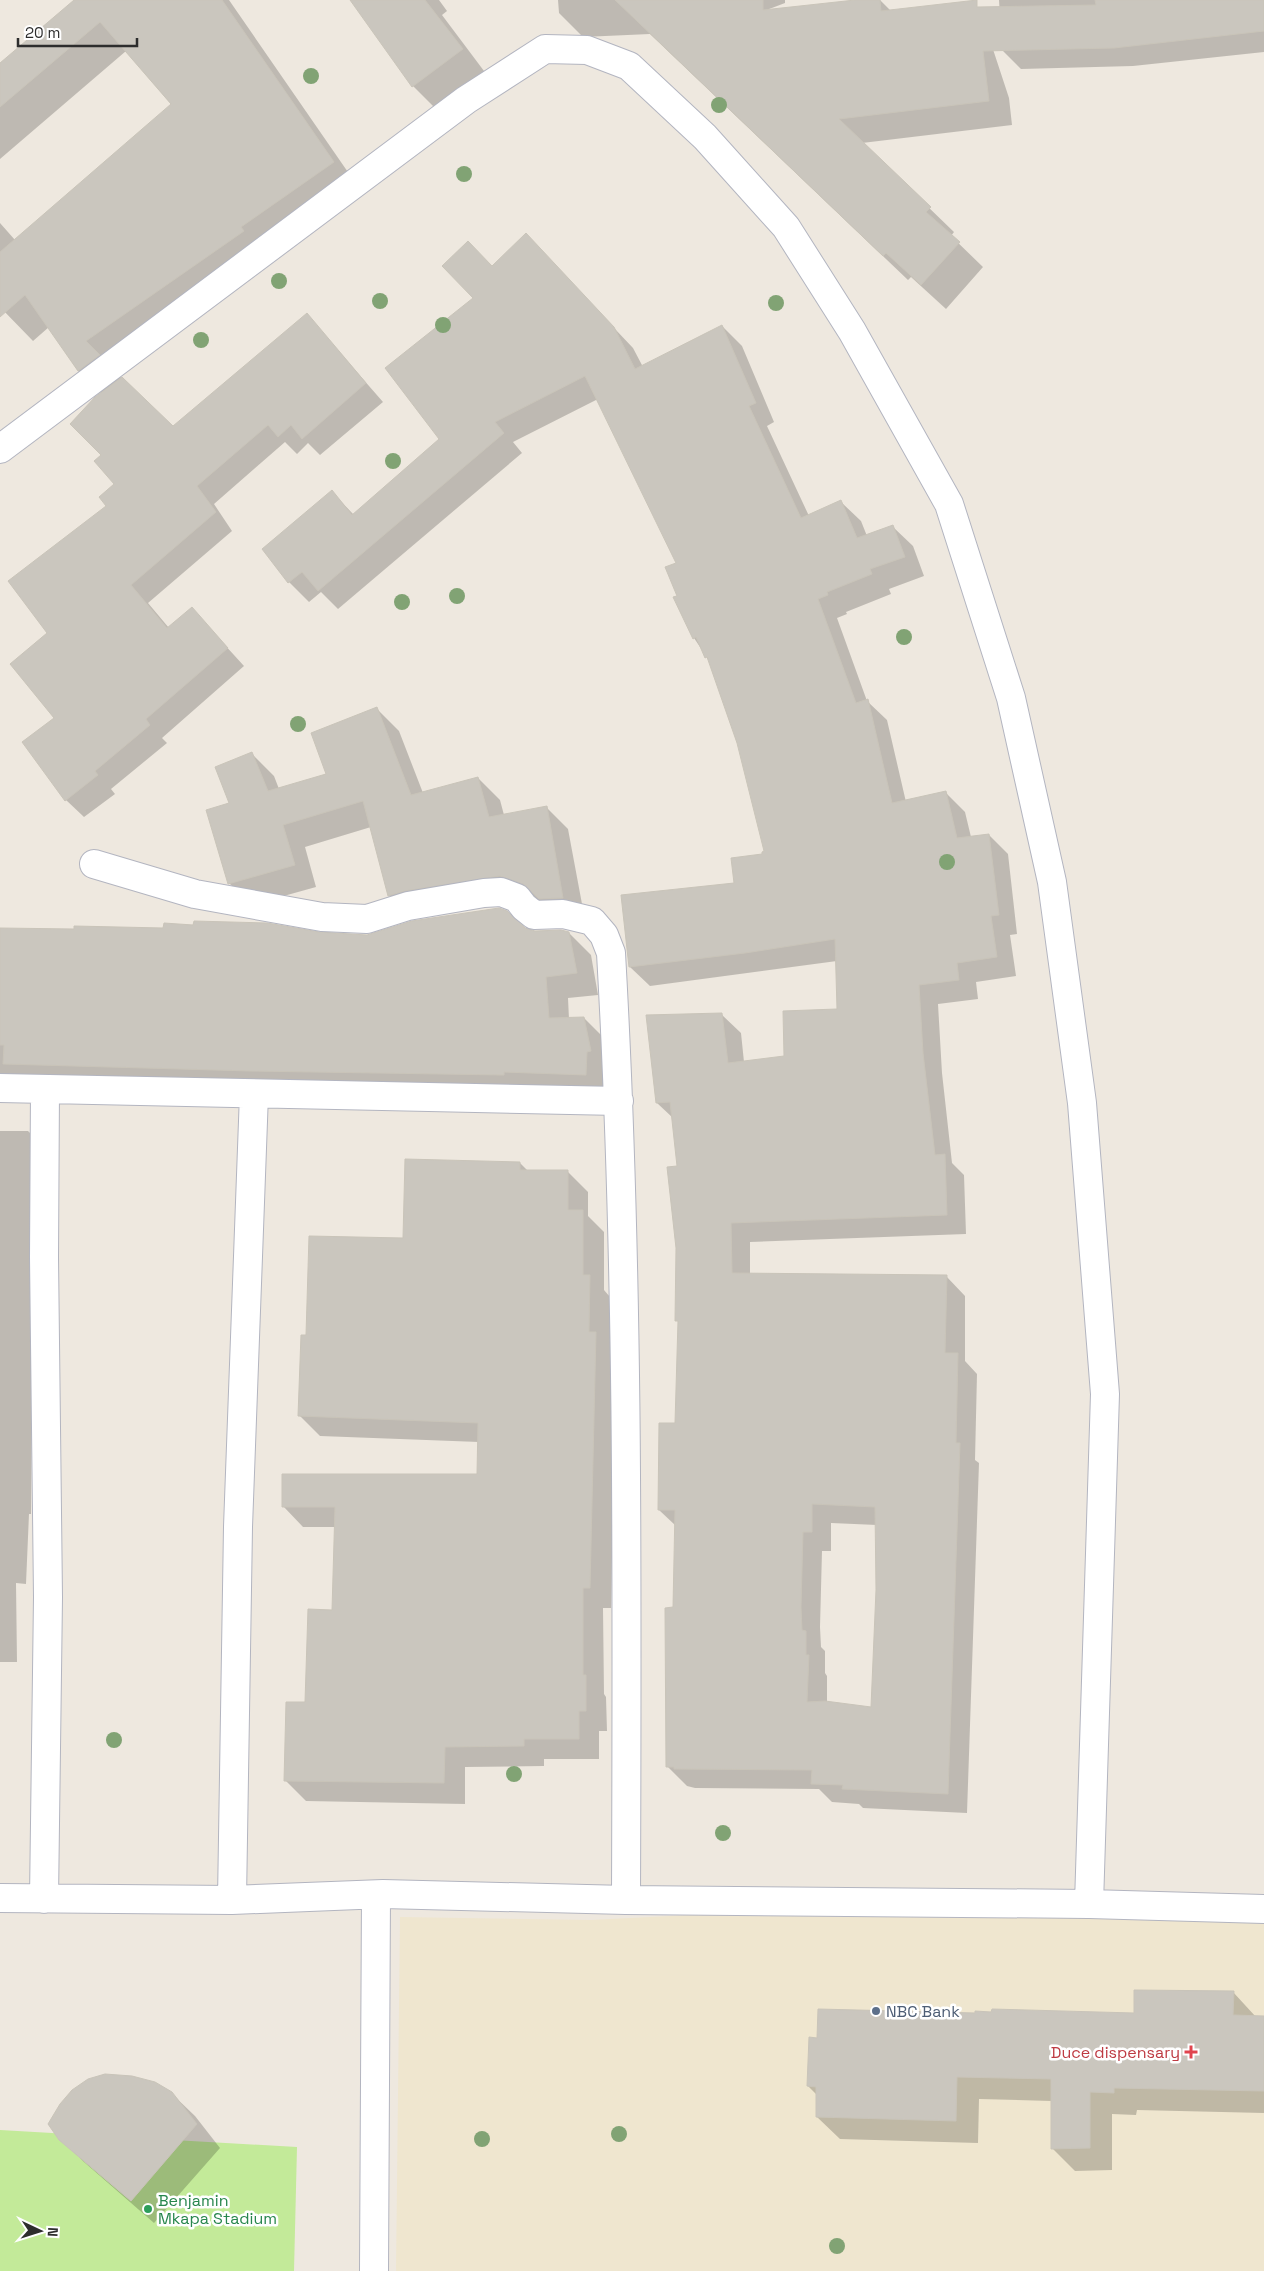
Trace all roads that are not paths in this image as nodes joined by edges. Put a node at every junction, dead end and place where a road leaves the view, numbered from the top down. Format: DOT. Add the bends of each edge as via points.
graph roads {
  1 [pos="0,449"];
  2 [pos="94,864"];
  3 [pos="0,1088"];
  4 [pos="45,1089"];
  5 [pos="254,1094"];
  6 [pos="619,1101"];
  7 [pos="376,1894"];
  8 [pos="0,1898"];
  9 [pos="44,1899"];
  10 [pos="232,1900"];
  11 [pos="626,1900"];
  12 [pos="1089,1904"];
  13 [pos="1264,1909"];
  14 [pos="374,2271"];
  1 -- 12 [label="street" via="466,100 545,49 587,50 629,66 705,137 786,227 852,331 949,504 1011,698 1052,882 1082,1103 1105,1394"];
  2 -- 6 [label="street" via="195,894 322,917 366,919 408,906 502,892 517,898 534,915 563,914 592,921 604,934 611,953"];
  3 -- 4 [label="street"];
  4 -- 5 [label="street"];
  4 -- 9 [label="street" via="48,1596"];
  5 -- 6 [label="street"];
  5 -- 10 [label="street" via="238,1527"];
  6 -- 11 [label="street" via="627,1498"];
  7 -- 10 [label="street"];
  7 -- 11 [label="street"];
  7 -- 14 [label="street"];
  8 -- 9 [label="street"];
  9 -- 10 [label="street"];
  11 -- 12 [label="street"];
  12 -- 13 [label="street"];
}
